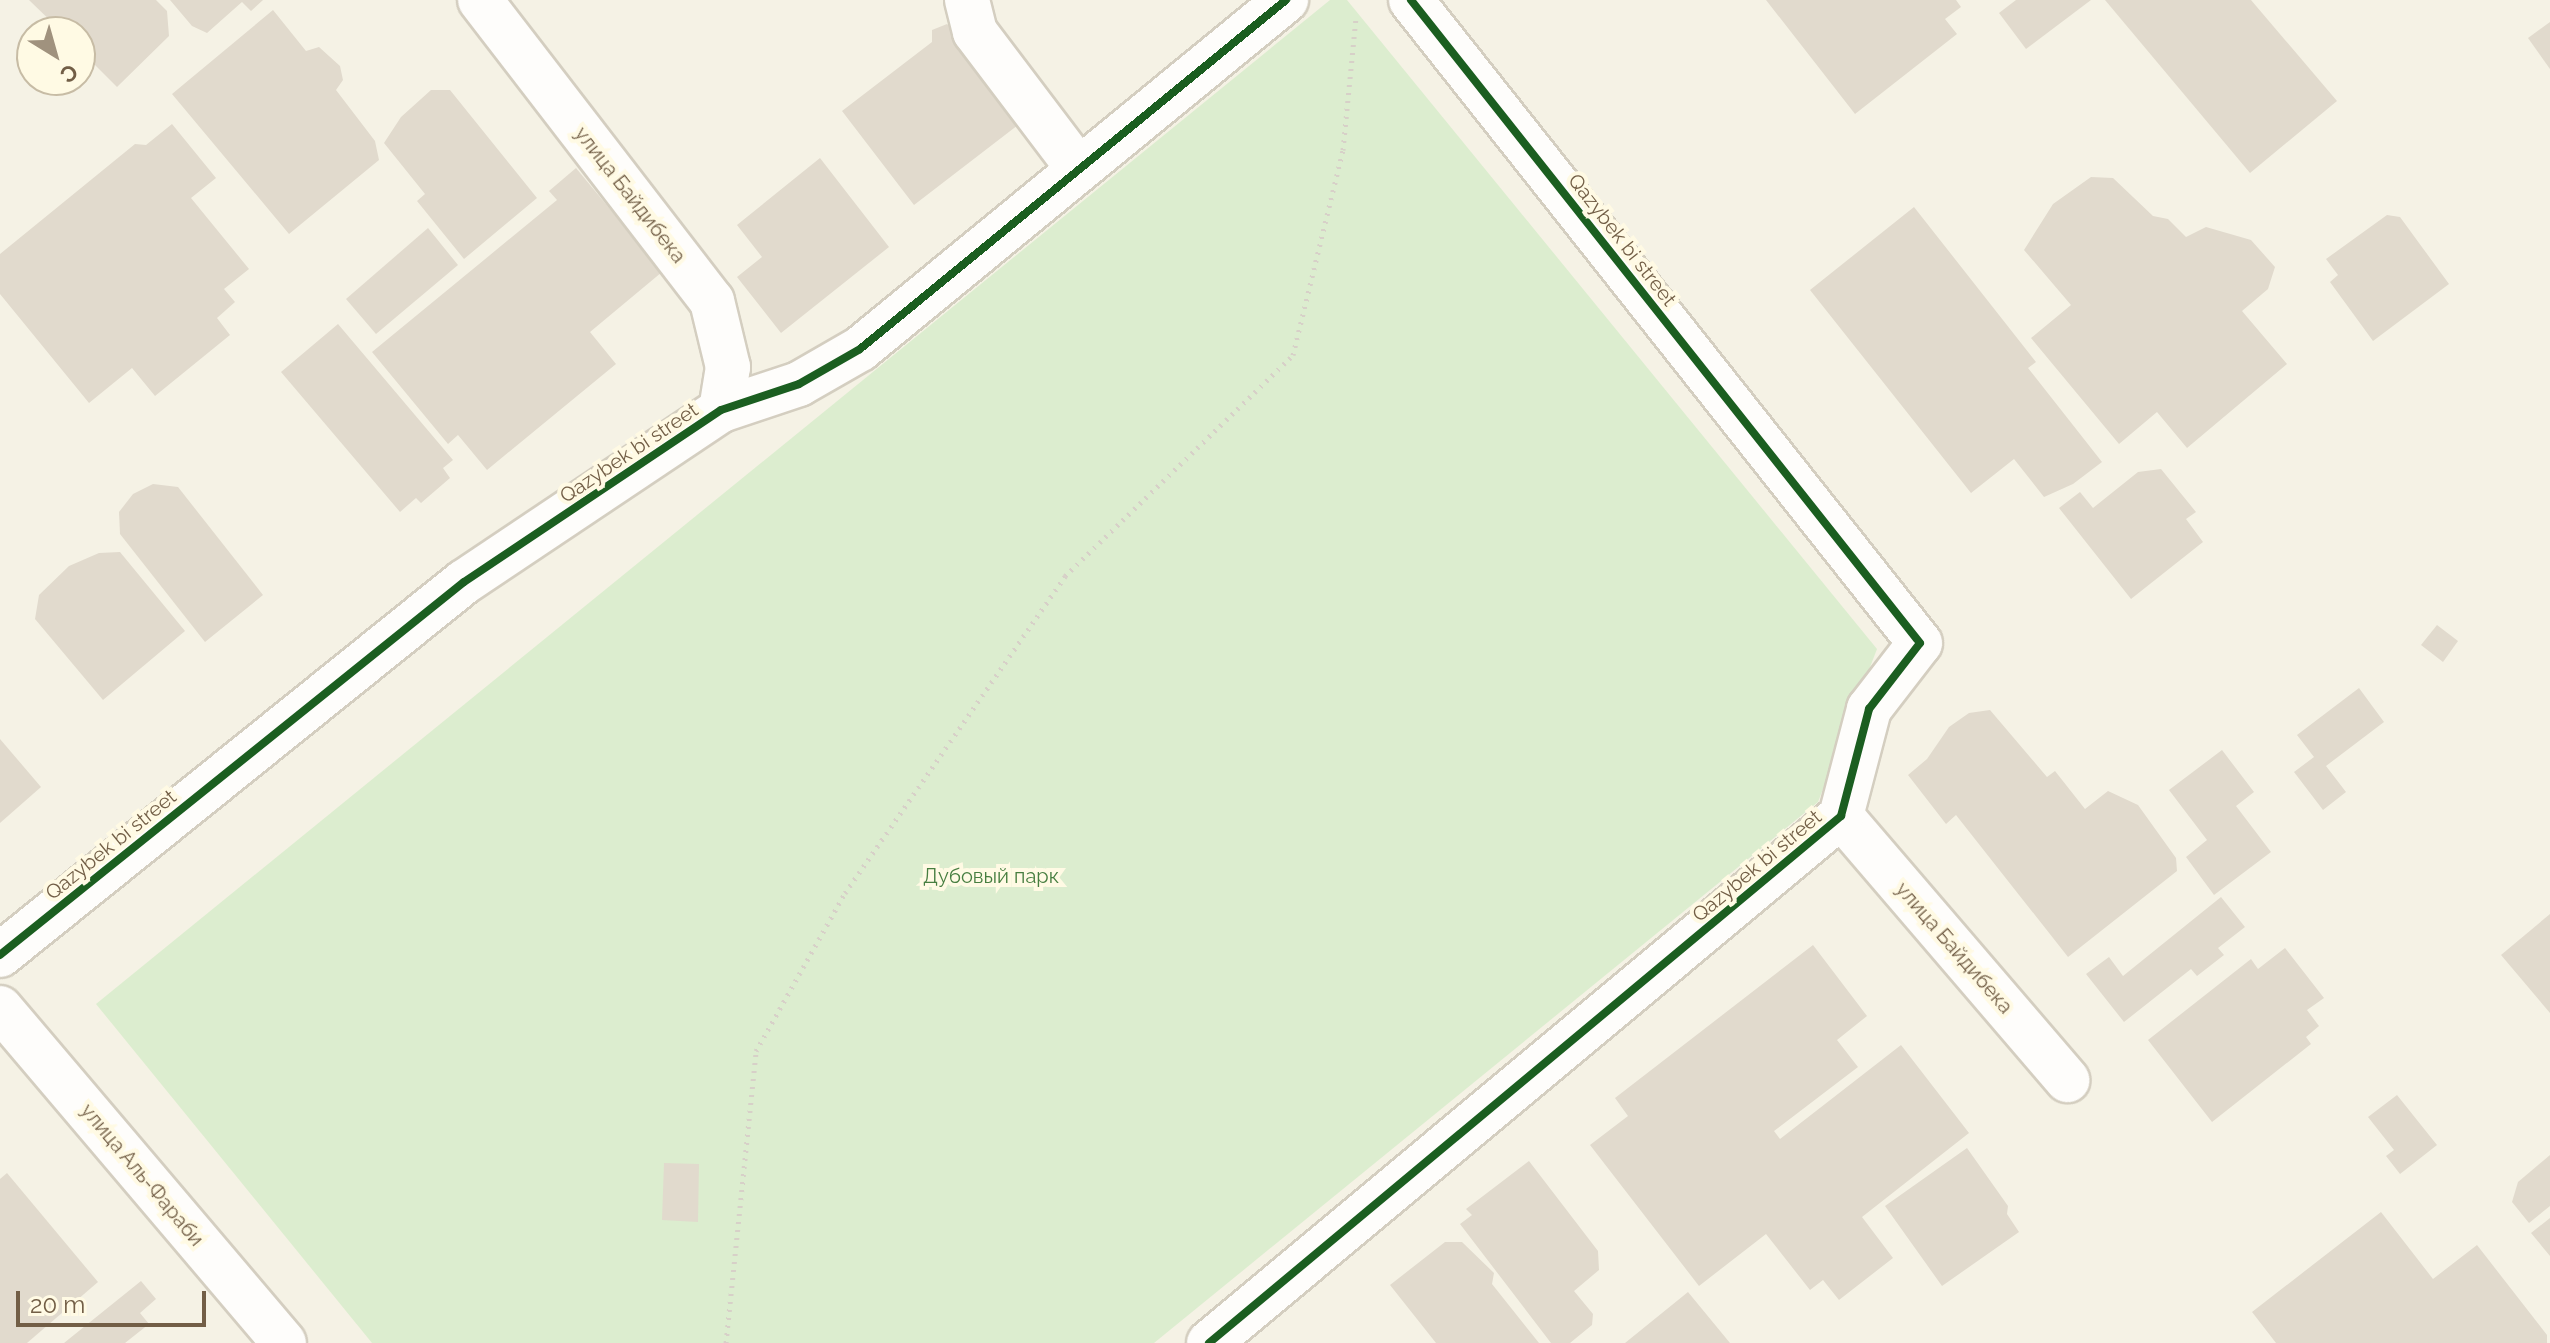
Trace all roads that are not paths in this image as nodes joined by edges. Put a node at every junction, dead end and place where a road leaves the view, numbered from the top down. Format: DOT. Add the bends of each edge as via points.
graph roads {
  1 [pos="480,0"];
  2 [pos="967,0"];
  3 [pos="1286,0"];
  4 [pos="1411,0"];
  5 [pos="1077,167"];
  6 [pos="721,410"];
  7 [pos="1841,816"];
  8 [pos="0,955"];
  9 [pos="0,1008"];
  10 [pos="2067,1080"];
  11 [pos="284,1343"];
  12 [pos="1209,1343"];
  1 -- 6 [label="street, улица Байдибека" via="712,301 728,367"];
  2 -- 5 [label="street" via="975,32"];
  3 -- 5 [label="street, Qazybek bi street"];
  4 -- 7 [label="street, Qazybek bi street" via="1920,643 1869,709"];
  5 -- 6 [label="street, Qazybek bi street" via="860,349 799,384"];
  6 -- 8 [label="street, Qazybek bi street" via="464,582"];
  7 -- 10 [label="street, улица Байдибека"];
  7 -- 12 [label="street, Qazybek bi street"];
  9 -- 11 [label="street, улица Аль-Фараби"];
}
